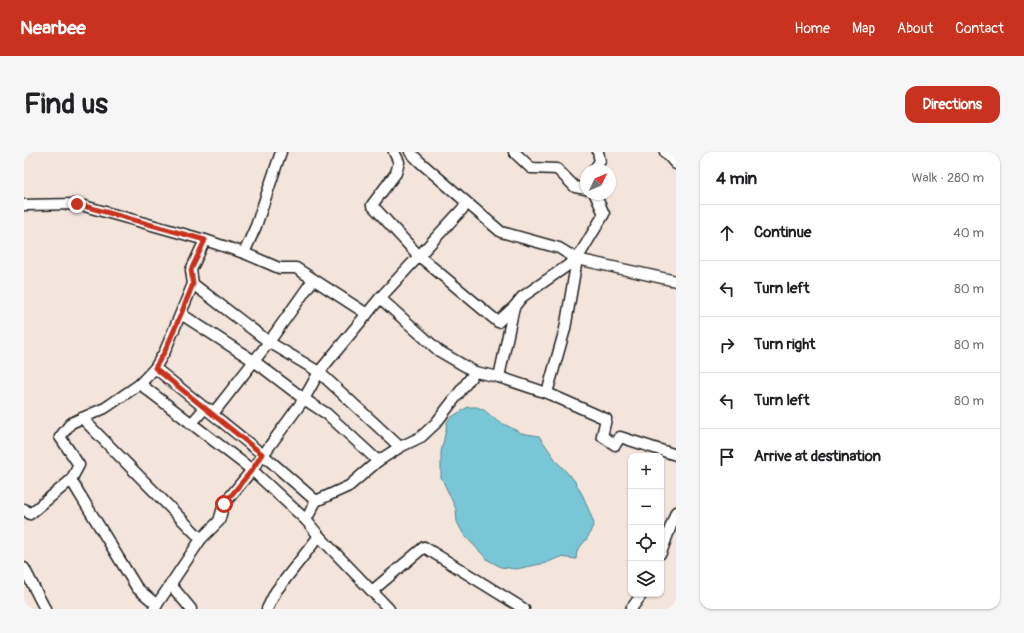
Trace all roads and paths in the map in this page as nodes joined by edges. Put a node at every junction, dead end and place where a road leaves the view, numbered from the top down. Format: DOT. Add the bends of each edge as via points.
graph roads {
  1 [pos="282,152"];
  2 [pos="396,152"];
  3 [pos="410,152"];
  4 [pos="514,152"];
  5 [pos="598,152"];
  6 [pos="665,152"];
  7 [pos="598,164"];
  8 [pos="676,164"];
  9 [pos="580,188"];
  10 [pos="598,200"];
  11 [pos="467,204"];
  12 [pos="24,205"];
  13 [pos="205,240"];
  14 [pos="244,253"];
  15 [pos="419,256"];
  16 [pos="577,259"];
  17 [pos="313,280"];
  18 [pos="676,281"];
  19 [pos="193,284"];
  20 [pos="380,298"];
  21 [pos="514,308"];
  22 [pos="181,314"];
  23 [pos="367,314"];
  24 [pos="269,342"];
  25 [pos="254,361"];
  26 [pos="155,368"];
  27 [pos="319,372"];
  28 [pos="475,372"];
  29 [pos="499,377"];
  30 [pos="140,384"];
  31 [pos="547,393"];
  32 [pos="304,399"];
  33 [pos="206,408"];
  34 [pos="82,418"];
  35 [pos="191,424"];
  36 [pos="400,447"];
  37 [pos="262,454"];
  38 [pos="676,456"];
  39 [pos="378,461"];
  40 [pos="252,470"];
  41 [pos="71,480"];
  42 [pos="316,501"];
  43 [pos="24,509"];
  44 [pos="676,512"];
  45 [pos="306,520"];
  46 [pos="319,536"];
  47 [pos="201,539"];
  48 [pos="664,545"];
  49 [pos="24,568"];
  50 [pos="171,585"];
  51 [pos="372,591"];
  52 [pos="640,597"];
  53 [pos="156,607"];
  54 [pos="45,609"];
  55 [pos="191,609"];
  56 [pos="267,609"];
  57 [pos="389,609"];
  58 [pos="524,609"];
  59 [pos="630,609"];
  1 -- 14 [label="street"];
  2 -- 15 [label="street" via="399,162 396,172 372,205"];
  3 -- 11 [label="street"];
  4 -- 9 [label="street" via="531,168 557,169 575,187"];
  5 -- 7 [label="street"];
  6 -- 8 [label="street"];
  10 -- 16 [label="street" via="604,214"];
  11 -- 15 [label="street"];
  11 -- 16 [label="street" via="501,232 559,248"];
  12 -- 13 [label="street" via="77,204"];
  13 -- 14 [label="street"];
  13 -- 19 [label="street" via="191,270"];
  14 -- 17 [label="street" via="279,268 296,268"];
  15 -- 20 [label="street"];
  15 -- 21 [label="street" via="498,322"];
  16 -- 18 [label="street"];
  16 -- 21 [label="street" via="522,297"];
  16 -- 31 [label="street" via="565,329"];
  17 -- 23 [label="street"];
  17 -- 24 [label="street"];
  19 -- 22 [label="street"];
  19 -- 24 [label="street"];
  20 -- 23 [label="street"];
  20 -- 28 [label="street" via="439,351"];
  21 -- 29 [label="street"];
  22 -- 25 [label="street"];
  22 -- 26 [label="street"];
  23 -- 27 [label="street"];
  24 -- 25 [label="street"];
  24 -- 27 [label="street"];
  25 -- 32 [label="street"];
  25 -- 33 [label="street" via="215,411"];
  26 -- 30 [label="street"];
  26 -- 33 [label="street"];
  27 -- 32 [label="street"];
  27 -- 36 [label="street"];
  28 -- 29 [label="street"];
  28 -- 36 [label="street" via="436,423 421,437"];
  29 -- 31 [label="street"];
  30 -- 34 [label="street" via="105,408"];
  30 -- 35 [label="street"];
  31 -- 38 [label="street" via="606,419 602,436 615,445 620,437"];
  32 -- 37 [label="street"];
  32 -- 39 [label="street" via="327,414"];
  33 -- 35 [label="street"];
  33 -- 37 [label="street"];
  34 -- 41 [label="street" via="70,423 60,437 79,465"];
  34 -- 47 [label="street"];
  35 -- 40 [label="street"];
  36 -- 39 [label="street"];
  37 -- 40 [label="street"];
  37 -- 42 [label="street"];
  39 -- 42 [label="street" via="349,486"];
  40 -- 45 [label="street"];
  40 -- 47 [label="street" via="224,504 220,521"];
  41 -- 43 [label="street" via="30,514"];
  41 -- 53 [label="street" via="137,588"];
  42 -- 45 [label="street"];
  44 -- 48 [label="street"];
  45 -- 46 [label="street"];
  46 -- 51 [label="street"];
  46 -- 56 [label="street" via="276,591"];
  47 -- 50 [label="street"];
  49 -- 54 [label="street"];
  50 -- 53 [label="street"];
  50 -- 55 [label="street"];
  51 -- 57 [label="street"];
  51 -- 58 [label="street" via="424,547"];
  52 -- 59 [label="street"];
}
